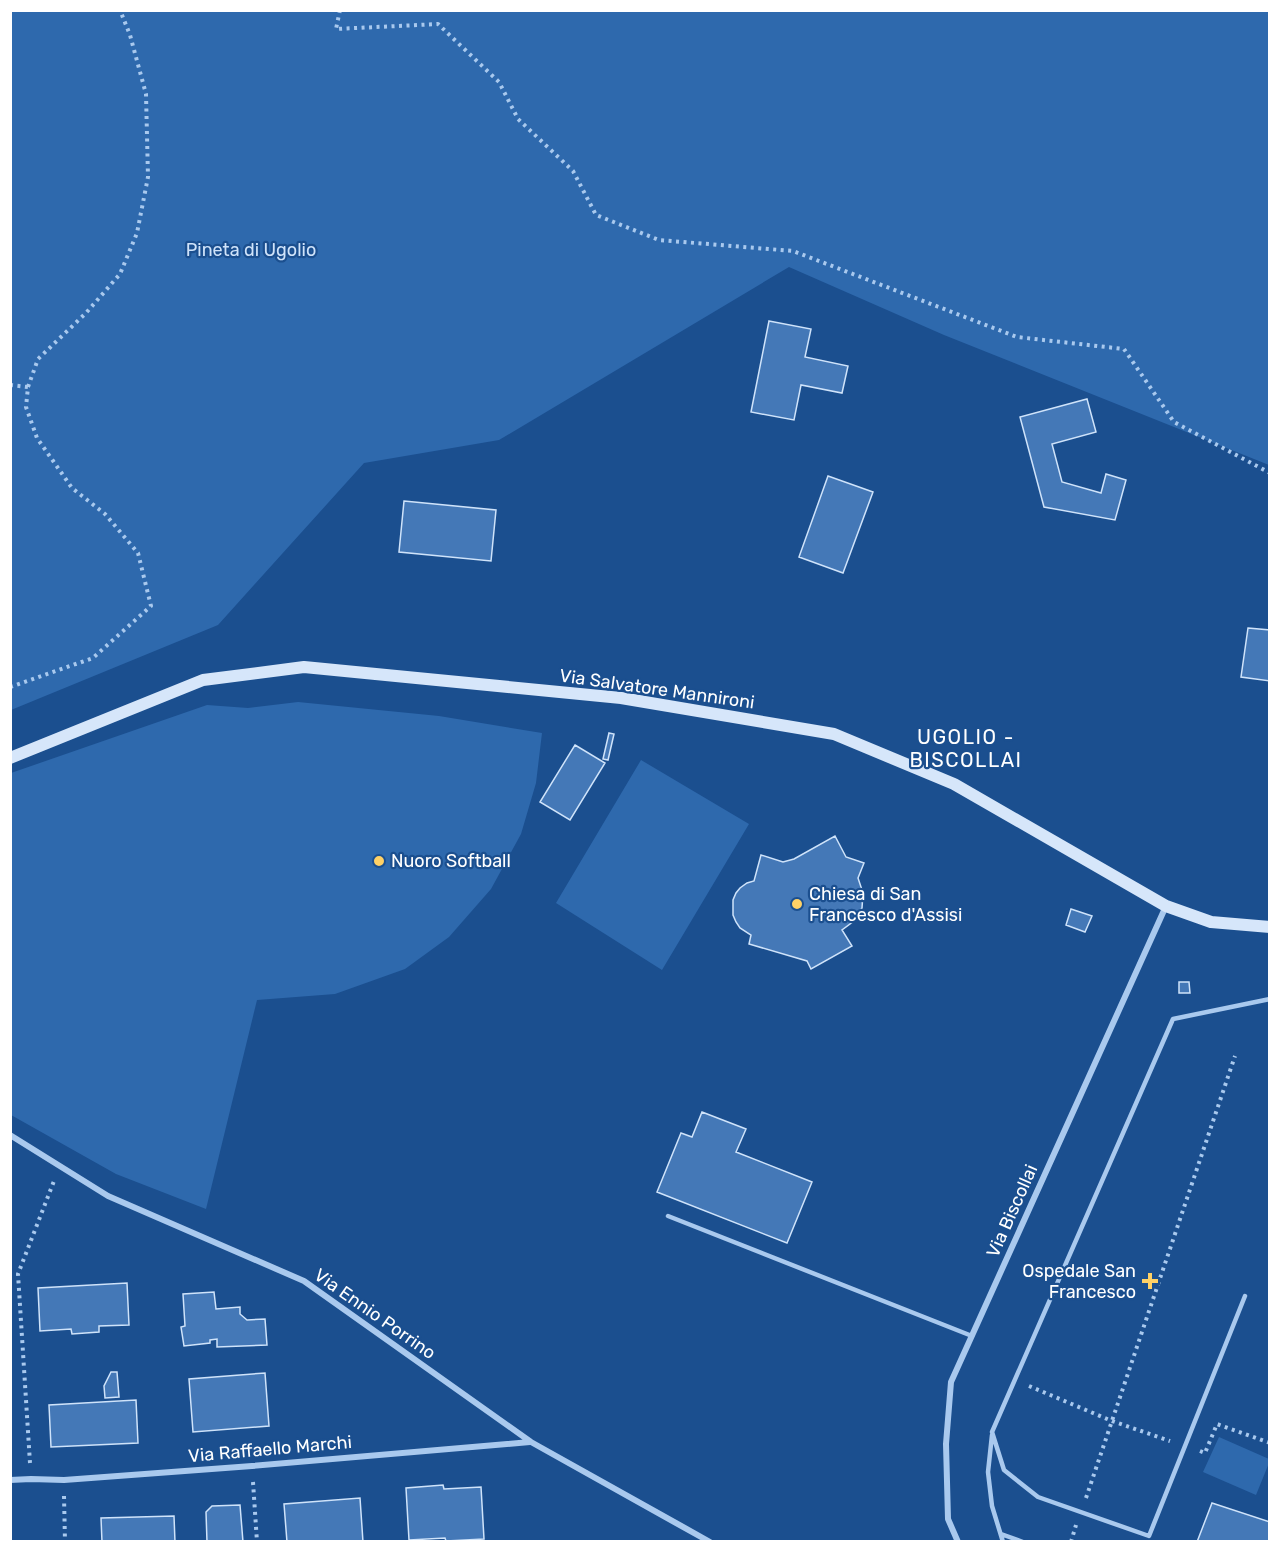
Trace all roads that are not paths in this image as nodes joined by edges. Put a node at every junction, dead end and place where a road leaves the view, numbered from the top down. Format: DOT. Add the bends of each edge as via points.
graph roads {
  1 [pos="10,758"];
  2 [pos="1166,906"];
  3 [pos="1269,927"];
  4 [pos="1269,999"];
  5 [pos="10,1135"];
  6 [pos="668,1216"];
  7 [pos="1245,1296"];
  8 [pos="972,1336"];
  9 [pos="992,1432"];
  10 [pos="531,1442"];
  11 [pos="10,1480"];
  12 [pos="1001,1534"];
  13 [pos="710,1542"];
  14 [pos="958,1542"];
  15 [pos="1003,1542"];
  16 [pos="1023,1542"];
  1 -- 2 [label="street, Via Salvatore Mannironi" via="203,680 304,668 621,698 834,734 954,784"];
  2 -- 3 [label="street, Via Salvatore Mannironi" via="1211,922"];
  2 -- 8 [label="street, Via Biscollai"];
  4 -- 9 [label="lane" via="1173,1019"];
  5 -- 10 [label="street, Via Ennio Porrino" via="108,1196 304,1281"];
  6 -- 8 [label="lane"];
  7 -- 9 [label="lane" via="1149,1536 1038,1497 1004,1470"];
  8 -- 14 [label="street, Via Biscollai" via="951,1382 946,1444 948,1519"];
  9 -- 12 [label="lane" via="988,1472 992,1506"];
  10 -- 11 [label="street, Via Raffaello Marchi" via="64,1480"];
  10 -- 13 [label="street, Via Ennio Porrino"];
  12 -- 15 [label="lane"];
  12 -- 16 [label="lane"];
}
